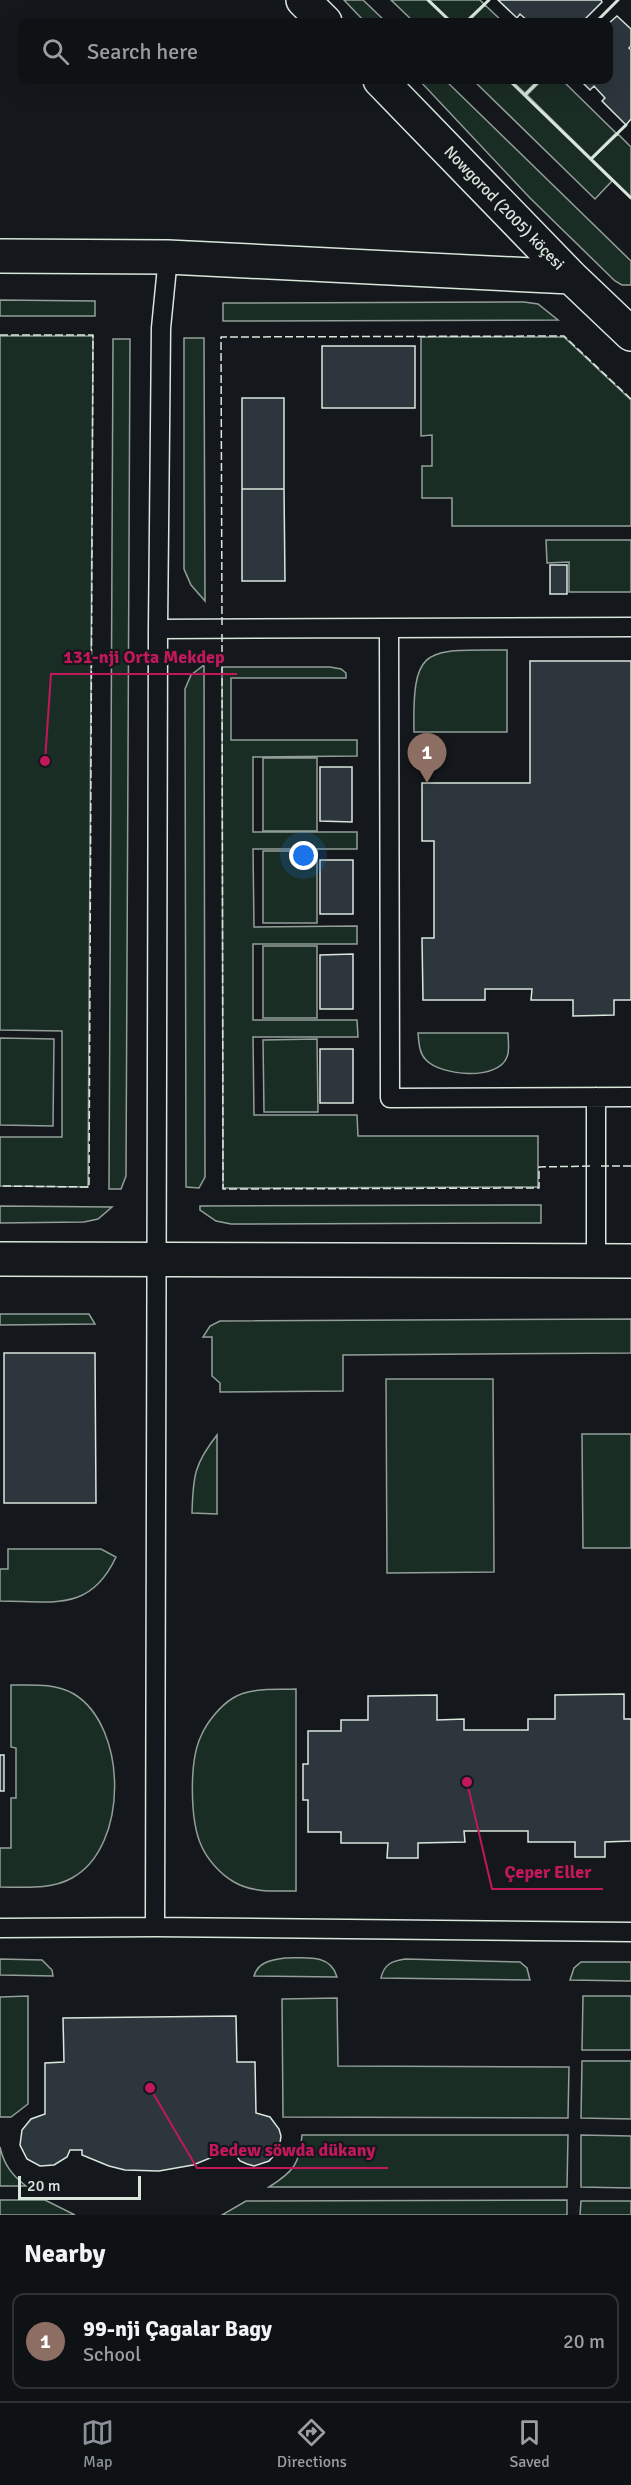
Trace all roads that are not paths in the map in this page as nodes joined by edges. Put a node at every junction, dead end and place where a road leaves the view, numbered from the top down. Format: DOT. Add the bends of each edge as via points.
graph roads {
  1 [pos="303,0"];
  2 [pos="321,18"];
  3 [pos="384,84"];
  4 [pos="0,256"];
  5 [pos="168,257"];
  6 [pos="571,277"];
  7 [pos="628,327"];
  8 [pos="631,627"];
  9 [pos="389,628"];
  10 [pos="158,629"];
  11 [pos="596,1097"];
  12 [pos="631,1097"];
  13 [pos="0,1259"];
  14 [pos="155,1260"];
  15 [pos="596,1261"];
  16 [pos="631,1261"];
  17 [pos="155,1926"];
  18 [pos="0,1928"];
  19 [pos="631,1932"];
  1 -- 2 [label="street"];
  3 -- 6 [label="street, Nowgorod (2005) köçesi"];
  4 -- 5 [label="street"];
  5 -- 6 [label="street"];
  5 -- 10 [label="lane" via="161,328"];
  6 -- 7 [label="street, Nowgorod (2005) köçesi"];
  8 -- 9 [label="lane"];
  9 -- 10 [label="lane"];
  9 -- 11 [label="lane" via="390,1098"];
  10 -- 14 [label="lane"];
  11 -- 12 [label="lane"];
  11 -- 15 [label="lane"];
  13 -- 14 [label="street"];
  14 -- 15 [label="street"];
  14 -- 17 [label="lane"];
  15 -- 16 [label="street"];
  17 -- 18 [label="lane"];
  17 -- 19 [label="lane"];
}
